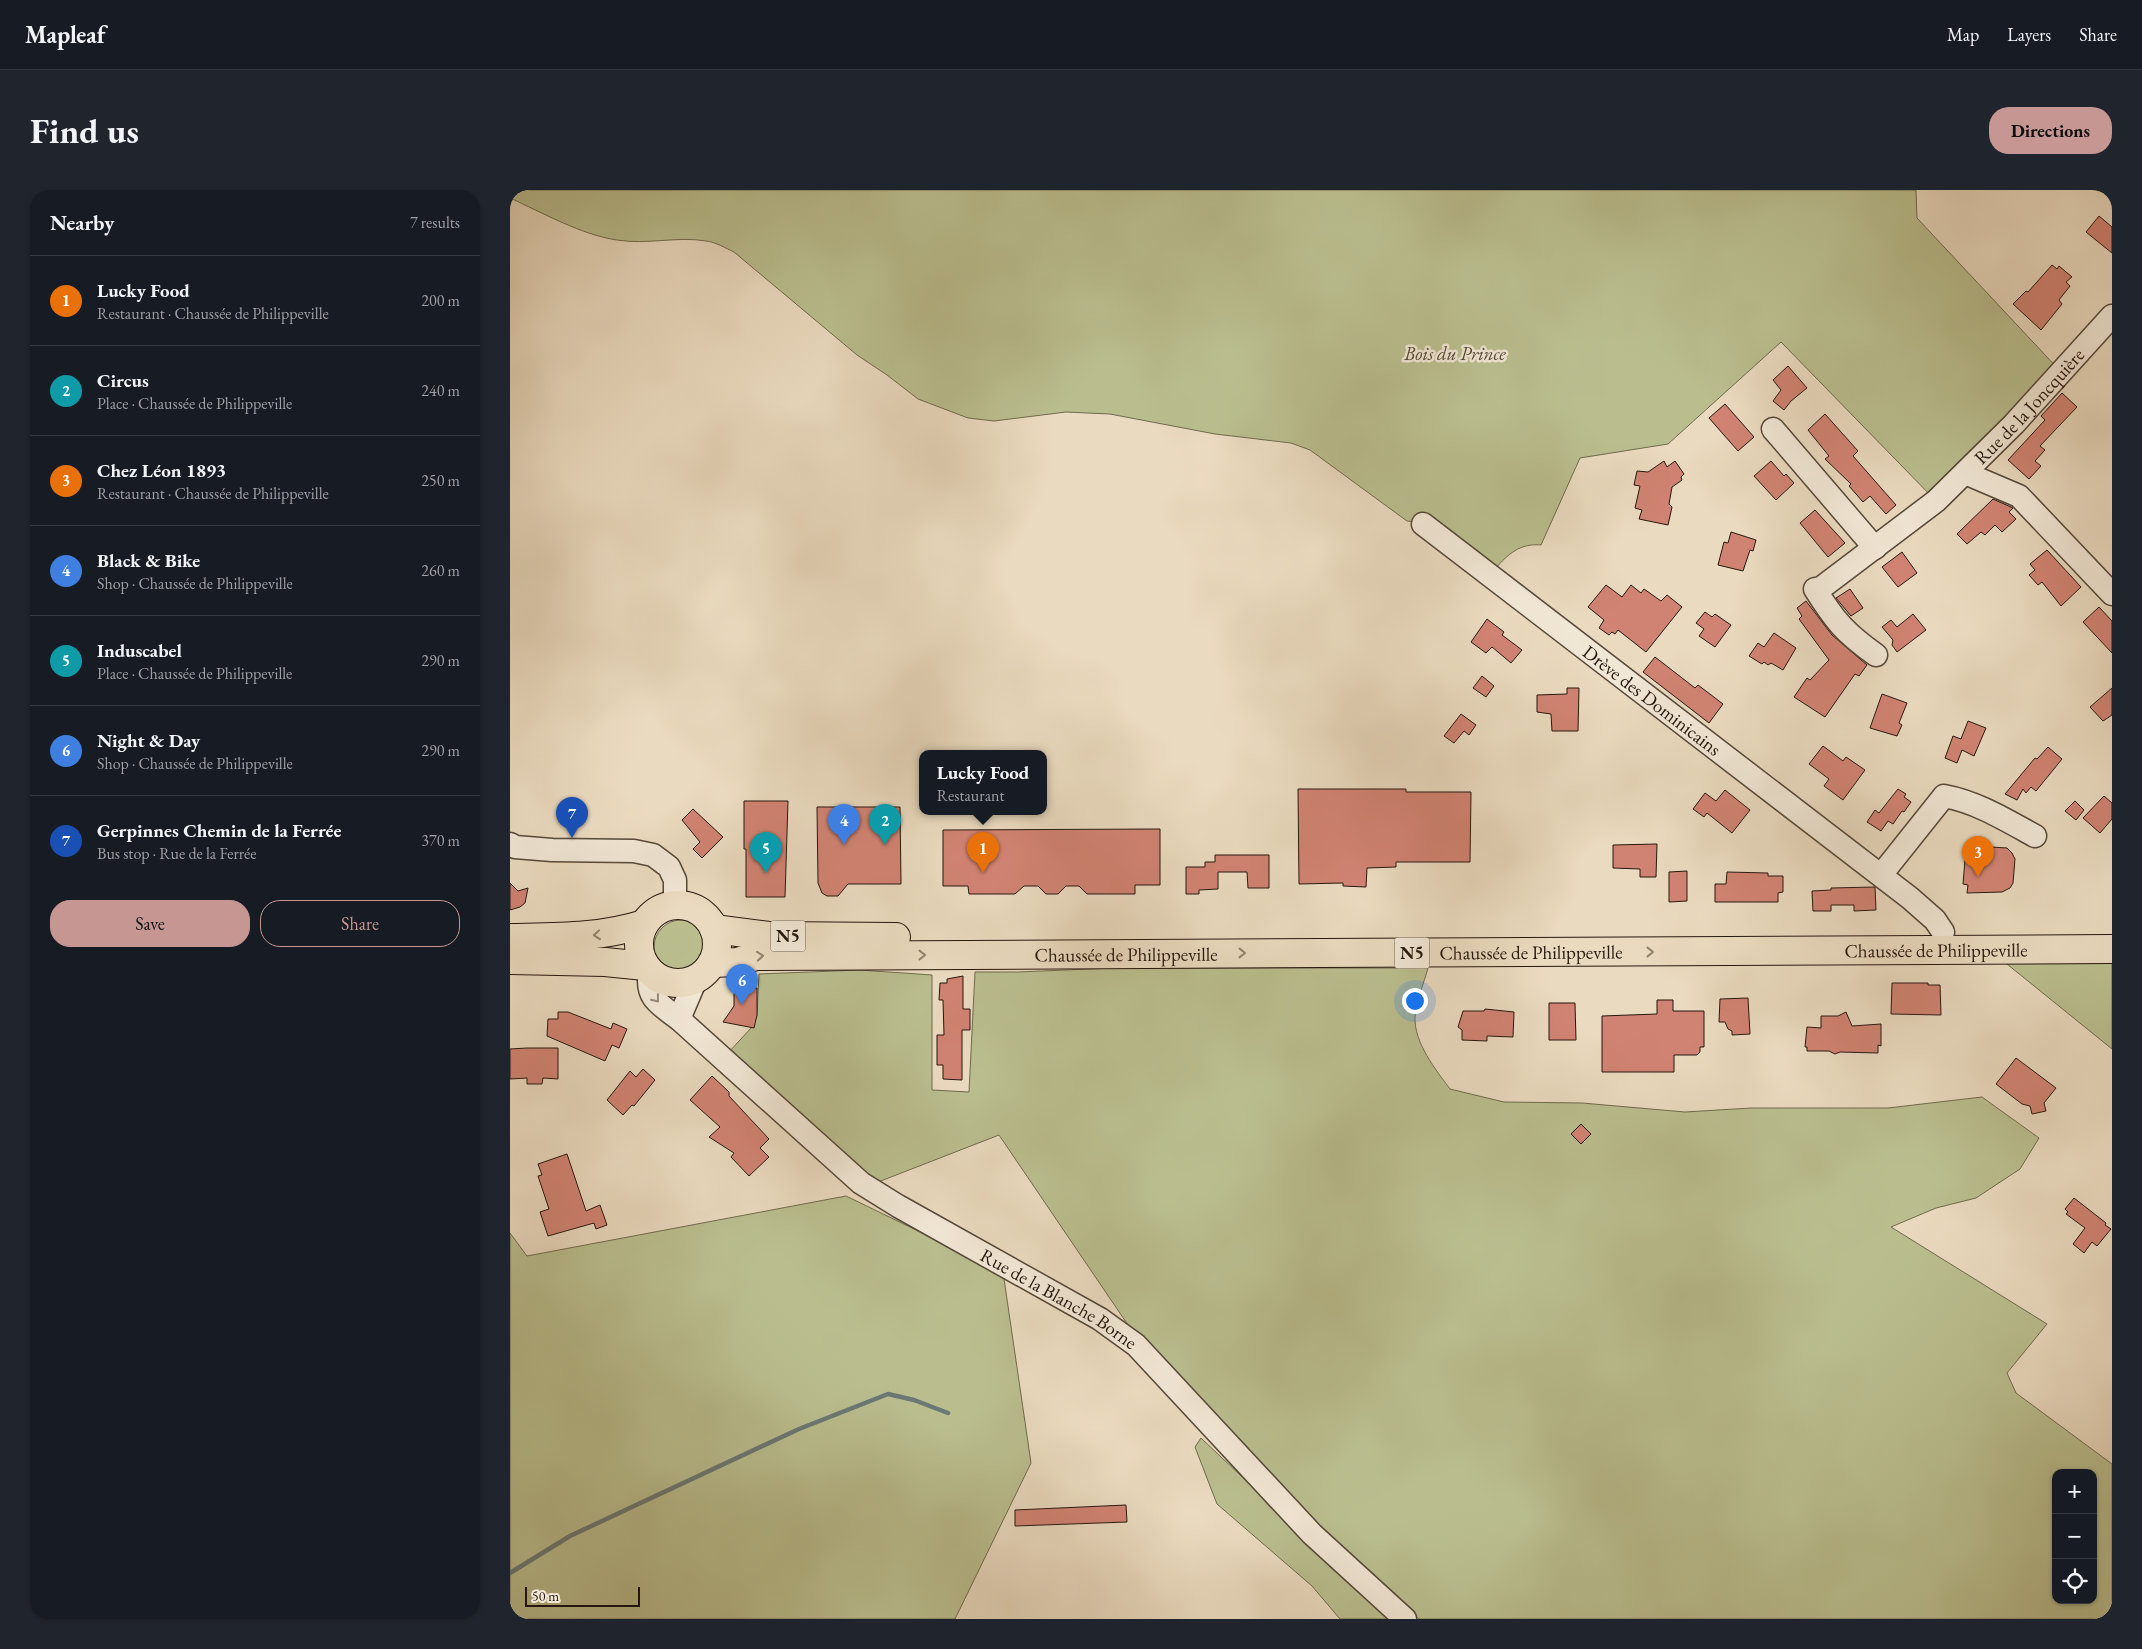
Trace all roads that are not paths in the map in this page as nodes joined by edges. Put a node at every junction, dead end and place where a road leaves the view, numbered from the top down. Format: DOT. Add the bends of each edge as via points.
graph roads {
  1 [pos="2112,316"];
  2 [pos="1773,429"];
  3 [pos="1965,473"];
  4 [pos="1423,524"];
  5 [pos="1876,548"];
  6 [pos="2112,594"];
  7 [pos="1876,655"];
  8 [pos="2035,836"];
  9 [pos="510,844"];
  10 [pos="1881,876"];
  11 [pos="675,905"];
  12 [pos="644,924"];
  13 [pos="714,929"];
  14 [pos="1943,932"];
  15 [pos="2112,932"];
  16 [pos="510,938"];
  17 [pos="2112,949"];
  18 [pos="510,960"];
  19 [pos="648,968"];
  20 [pos="704,971"];
  21 [pos="679,1018"];
  22 [pos="1405,1619"];
  1 -- 3 [label="street, Rue de la Joncquière"];
  2 -- 5 [label="street"];
  3 -- 5 [label="street, Rue de la Joncquière" via="1936,501"];
  3 -- 6 [label="street, Rue de la Joncquière" via="2019,496"];
  4 -- 10 [label="street, Drève des Dominicains"];
  5 -- 7 [label="street, Rue de la Joncquière" via="1821,588 1815,589 1834,619 1852,639"];
  8 -- 10 [label="street" via="1962,799 1944,796"];
  9 -- 11 [label="street" via="552,850 634,851 654,855 669,867 675,880"];
  10 -- 14 [label="street, Drève des Dominicains" via="1935,920"];
  11 -- 12 [label="main road" via="663,908"];
  11 -- 13 [label="main road" via="698,911"];
  12 -- 16 [label="main road, one-way" via="595,936"];
  12 -- 19 [label="main road" via="639,945"];
  13 -- 14 [label="main road, Chaussée de Philippeville / N5" via="769,936 910,937"];
  13 -- 20 [label="main road" via="716,952"];
  14 -- 15 [label="main road, Chaussée de Philippeville / N5"];
  20 -- 17 [label="main road, Chaussée de Philippeville / N5, one-way" via="756,956"];
  18 -- 19 [label="main road, N5" via="568,960"];
  19 -- 20 [label="main road, N5" via="657,977 674,983 682,983"];
  19 -- 21 [label="street, Rue de la Blanche Borne, one-way" via="647,986 656,1002"];
  20 -- 21 [label="street"];
  21 -- 22 [label="street, Rue de la Blanche Borne" via="861,1183 1100,1318 1136,1345 1312,1534"];
}
